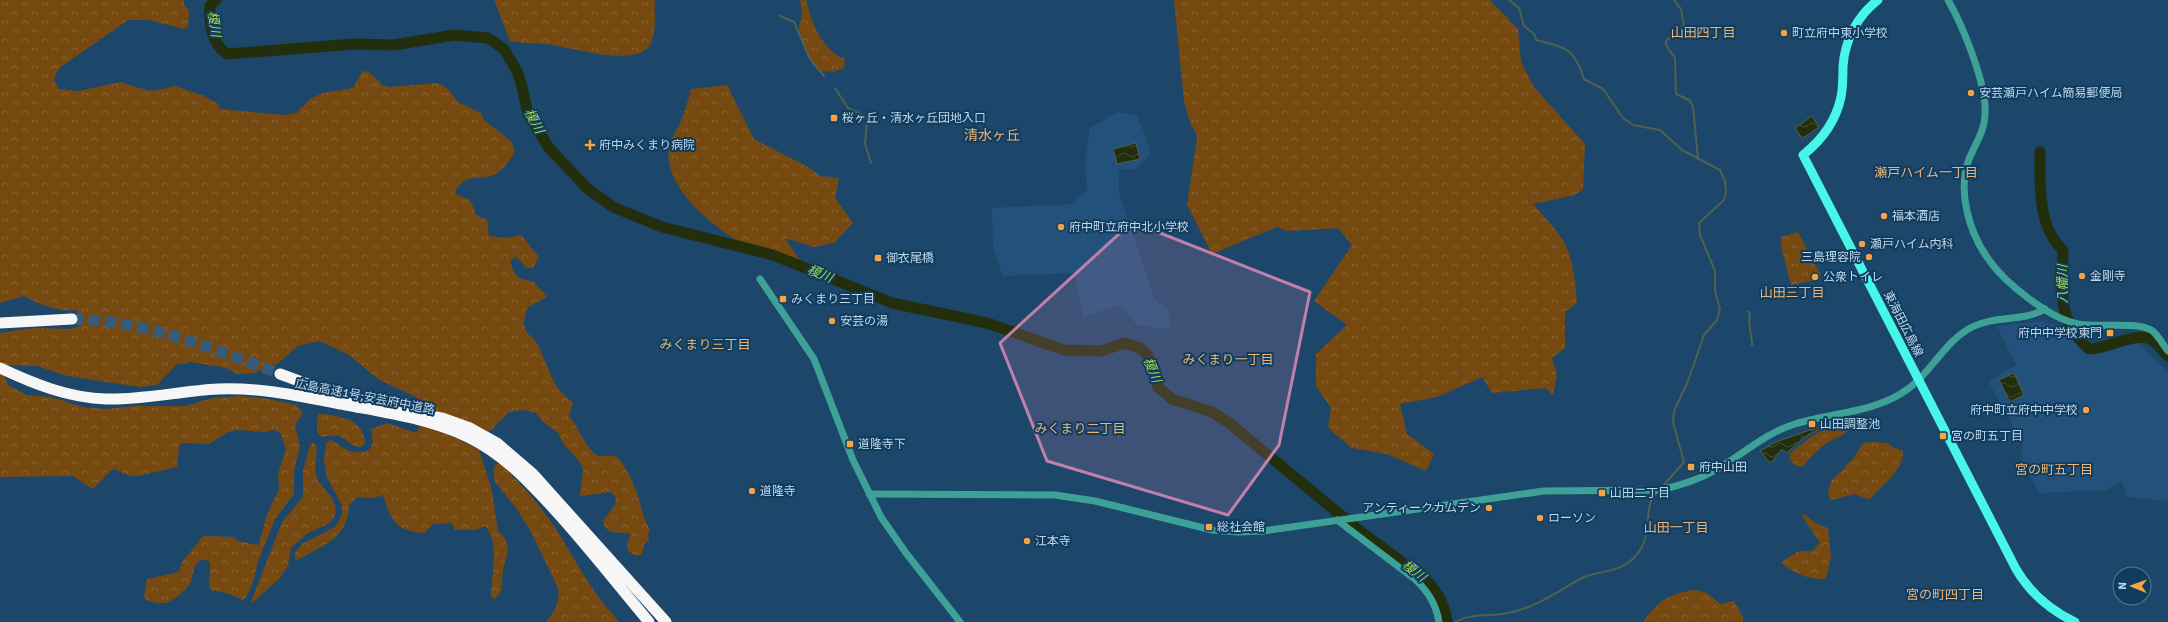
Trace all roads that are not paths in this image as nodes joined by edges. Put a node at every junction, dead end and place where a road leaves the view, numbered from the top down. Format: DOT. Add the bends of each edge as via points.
graph roads {
  1 [pos="1878,0"];
  2 [pos="1948,0"];
  3 [pos="760,279"];
  4 [pos="2045,309"];
  5 [pos="72,319"];
  6 [pos="0,323"];
  7 [pos="2168,350"];
  8 [pos="0,368"];
  9 [pos="280,374"];
  10 [pos="1919,381"];
  11 [pos="412,414"];
  12 [pos="508,457"];
  13 [pos="869,494"];
  14 [pos="1339,520"];
  15 [pos="649,622"];
  16 [pos="666,622"];
  17 [pos="960,622"];
  18 [pos="1439,622"];
  19 [pos="2075,622"];
  1 -- 10 [label="main road, 東海田広島線" via="1863,15 1849,39 1844,57 1841,97 1835,116 1821,138 1803,155"];
  2 -- 4 [label="street" via="1981,80 1985,102 1984,122 1964,180 1969,215 1984,254 1992,264 2007,280"];
  3 -- 13 [label="street" via="814,359"];
  4 -- 7 [label="street" via="2064,320 2080,324 2126,325 2150,330"];
  4 -- 10 [label="street" via="2026,316 1986,321 1967,330 1952,342"];
  5 -- 6 [label="highway"];
  8 -- 11 [label="highway, 広島高速1号;安芸府中道路" via="54,390 106,399 216,390 251,390"];
  9 -- 11 [label="highway, 広島高速1号;安芸府中道路" via="336,395"];
  10 -- 14 [label="street" via="1887,401 1794,424 1777,431 1716,470 1677,486 1655,490 1544,491"];
  10 -- 19 [label="main road, 東海田広島線" via="2020,576 2042,601"];
  11 -- 12 [label="highway, 広島高速1号;安芸府中道路" via="470,428"];
  12 -- 15 [label="highway, 広島高速1号;安芸府中道路"];
  12 -- 16 [label="highway, 広島高速1号;安芸府中道路" via="553,496"];
  13 -- 14 [label="street" via="1055,495 1095,501 1225,532 1263,531"];
  13 -- 17 [label="street" via="881,517 906,553"];
  14 -- 18 [label="street" via="1427,591 1434,603"];
}
